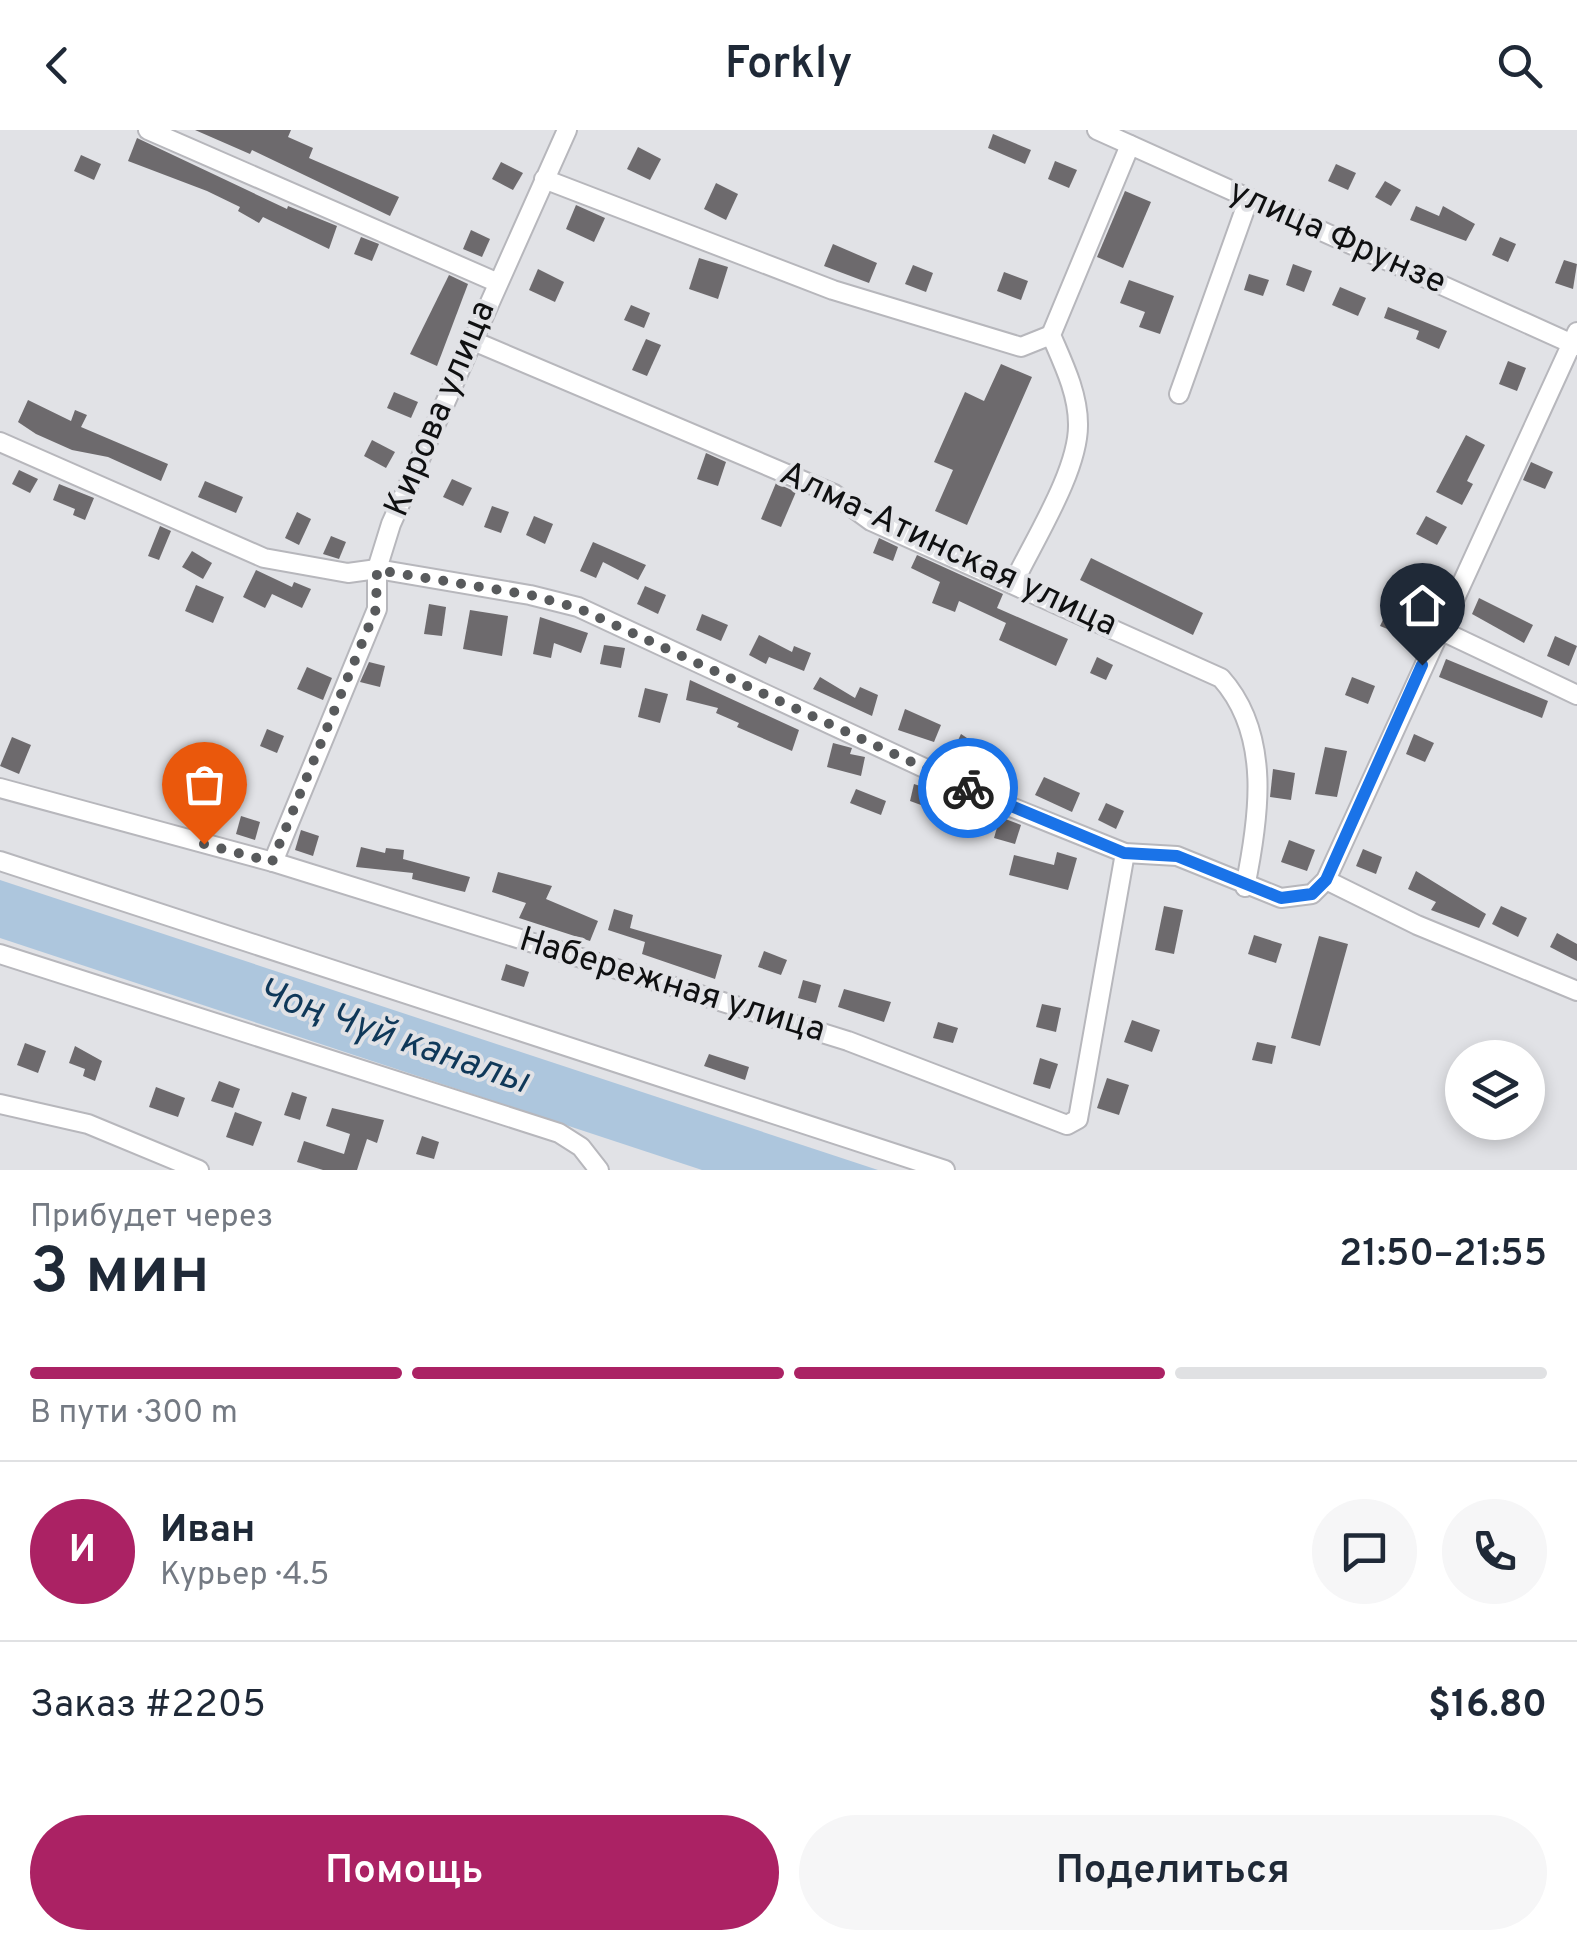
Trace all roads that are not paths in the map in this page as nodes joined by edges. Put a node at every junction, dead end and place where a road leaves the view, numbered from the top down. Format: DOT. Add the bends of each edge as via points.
graph roads {
  1 [pos="148,130"];
  2 [pos="567,130"];
  3 [pos="1097,130"];
  4 [pos="1130,145"];
  5 [pos="544,179"];
  6 [pos="1249,198"];
  7 [pos="496,282"];
  8 [pos="1051,335"];
  9 [pos="471,340"];
  10 [pos="1575,341"];
  11 [pos="1180,394"];
  12 [pos="0,442"];
  13 [pos="377,570"];
  14 [pos="1014,582"];
  15 [pos="1438,629"];
  16 [pos="1577,695"];
  17 [pos="0,788"];
  18 [pos="1124,853"];
  19 [pos="0,861"];
  20 [pos="272,862"];
  21 [pos="1326,880"];
  22 [pos="1245,887"];
  23 [pos="0,954"];
  24 [pos="1577,991"];
  25 [pos="0,1104"];
  26 [pos="194,1169"];
  27 [pos="599,1170"];
  28 [pos="945,1170"];
  1 -- 7 [label="street"];
  2 -- 5 [label="street, Кирова улица"];
  3 -- 4 [label="street, улица Фрунзе"];
  4 -- 6 [label="street, улица Фрунзе"];
  4 -- 8 [label="street"];
  5 -- 7 [label="street, Кирова улица"];
  5 -- 8 [label="street" via="834,290 1021,347"];
  6 -- 10 [label="street, улица Фрунзе"];
  6 -- 11 [label="street"];
  7 -- 9 [label="street, Кирова улица"];
  8 -- 14 [label="street" via="1072,384 1078,425 1072,459"];
  9 -- 13 [label="street, Кирова улица"];
  9 -- 14 [label="street, Алма-Атинская улица" via="834,494 871,521"];
  10 -- 15 [label="street"];
  12 -- 13 [label="street" via="264,558 348,573"];
  13 -- 18 [label="street" via="578,608 991,799"];
  13 -- 20 [label="street, Кирова улица" via="376,609"];
  14 -- 22 [label="street, Алма-Атинская улица" via="1221,678 1237,696 1247,717 1260,816"];
  15 -- 16 [label="street"];
  15 -- 21 [label="street"];
  17 -- 20 [label="street, Набережная улица"];
  18 -- 20 [label="street, Набережная улица" via="1078,1118 1067,1125 848,1041"];
  18 -- 22 [label="street" via="1177,856"];
  19 -- 28 [label="street"];
  21 -- 22 [label="street" via="1312,894 1281,898"];
  21 -- 24 [label="street"];
  23 -- 27 [label="street" via="560,1133"];
  25 -- 26 [label="street" via="88,1124"];
}
